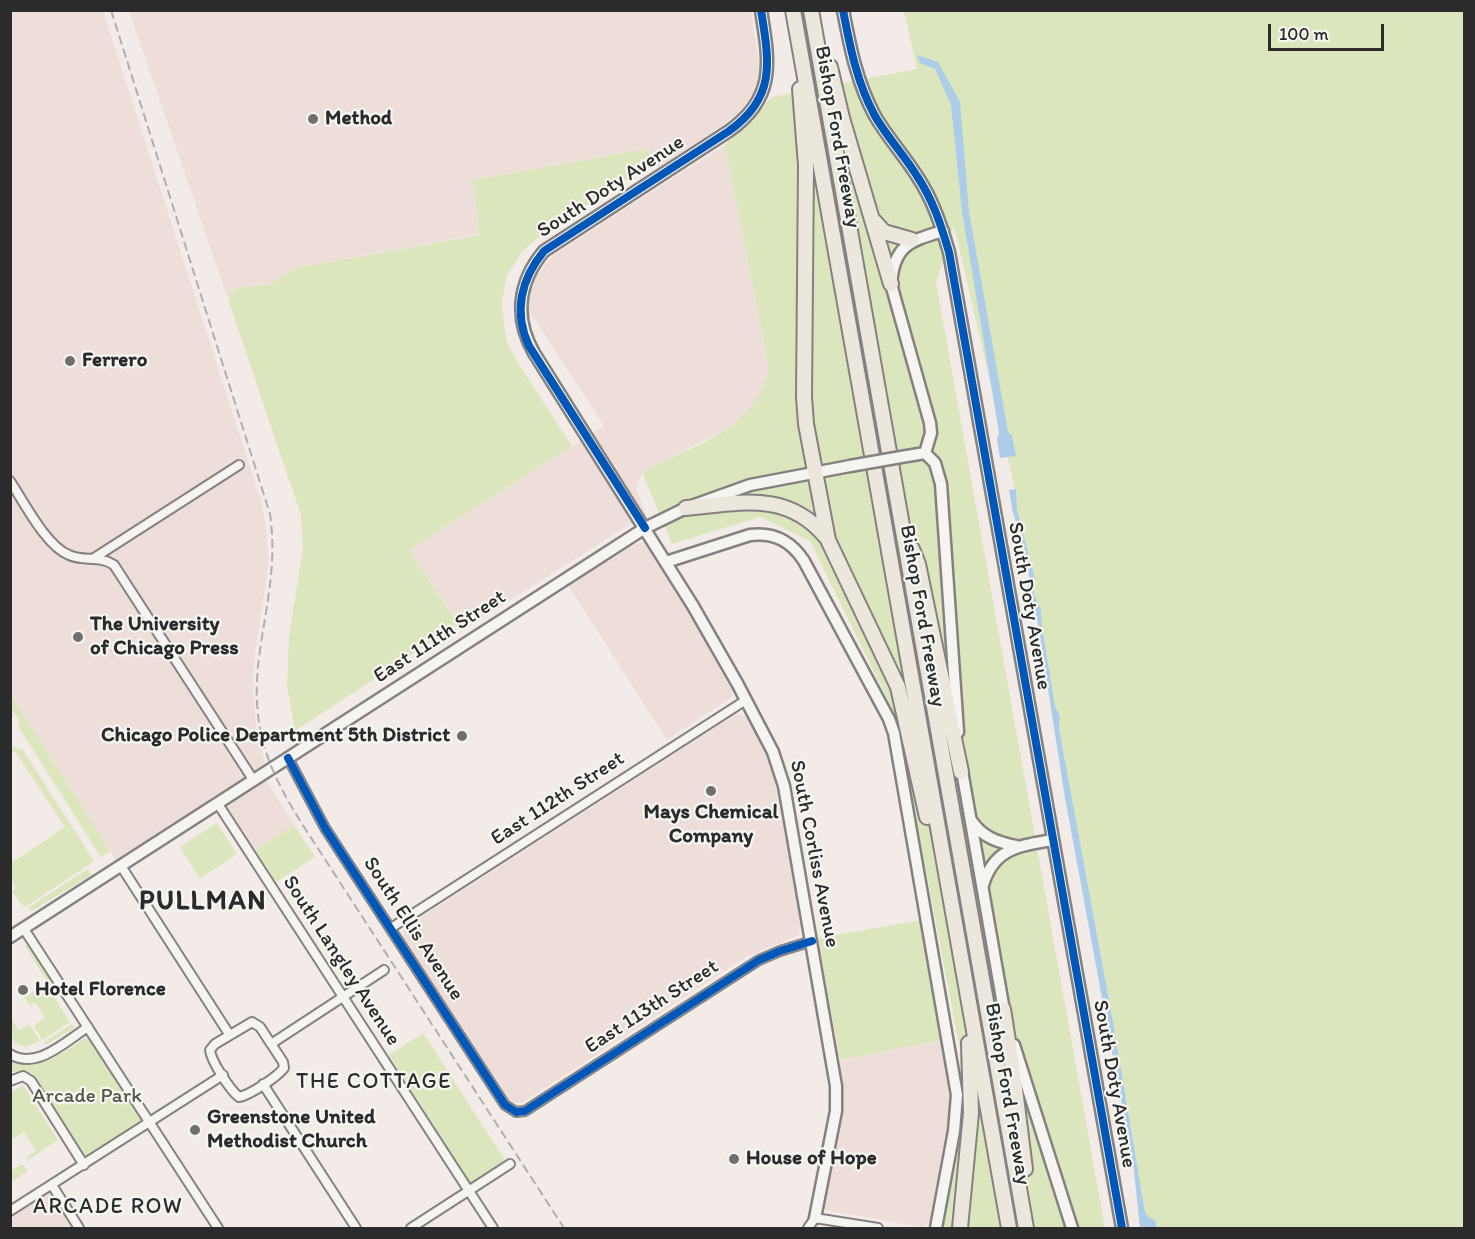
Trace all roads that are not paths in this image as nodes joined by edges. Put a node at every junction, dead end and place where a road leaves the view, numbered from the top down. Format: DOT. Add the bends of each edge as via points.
graph roads {
  1 [pos="760,10"];
  2 [pos="793,10"];
  3 [pos="812,10"];
  4 [pos="843,10"];
  5 [pos="801,60"];
  6 [pos="871,218"];
  7 [pos="943,231"];
  8 [pos="912,240"];
  9 [pos="891,284"];
  10 [pos="925,453"];
  11 [pos="239,465"];
  12 [pos="816,473"];
  13 [pos="10,481"];
  14 [pos="686,508"];
  15 [pos="901,524"];
  16 [pos="645,528"];
  17 [pos="828,540"];
  18 [pos="94,558"];
  19 [pos="666,562"];
  20 [pos="746,700"];
  21 [pos="288,758"];
  22 [pos="961,772"];
  23 [pos="254,781"];
  24 [pos="218,804"];
  25 [pos="970,819"];
  26 [pos="1052,840"];
  27 [pos="1016,846"];
  28 [pos="121,866"];
  29 [pos="945,867"];
  30 [pos="982,886"];
  31 [pos="391,928"];
  32 [pos="24,929"];
  33 [pos="10,937"];
  34 [pos="812,941"];
  35 [pos="384,970"];
  36 [pos="343,996"];
  37 [pos="1003,1009"];
  38 [pos="971,1014"];
  39 [pos="87,1027"];
  40 [pos="230,1034"];
  41 [pos="271,1044"];
  42 [pos="10,1053"];
  43 [pos="223,1075"];
  44 [pos="10,1081"];
  45 [pos="263,1084"];
  46 [pos="516,1112"];
  47 [pos="149,1122"];
  48 [pos="510,1164"];
  49 [pos="84,1165"];
  50 [pos="52,1185"];
  51 [pos="469,1191"];
  52 [pos="10,1211"];
  53 [pos="814,1218"];
  54 [pos="1025,1224"];
  55 [pos="80,1228"];
  56 [pos="218,1228"];
  57 [pos="356,1228"];
  58 [pos="411,1228"];
  59 [pos="494,1228"];
  60 [pos="808,1228"];
  61 [pos="878,1228"];
  62 [pos="936,1228"];
  63 [pos="960,1228"];
  64 [pos="1009,1228"];
  65 [pos="1072,1228"];
  66 [pos="1122,1228"];
  1 -- 16 [label="street, South Doty Avenue" via="768,75 762,94 746,117 544,251 530,271 522,295 520,316 529,345"];
  2 -- 5 [label="highway, Bishop Ford Freeway"];
  3 -- 6 [label="highway"];
  3 -- 15 [label="highway, Bishop Ford Freeway"];
  4 -- 7 [label="street, South Doty Avenue" via="867,99 928,194"];
  5 -- 12 [label="highway" via="799,88 806,165 804,397"];
  5 -- 29 [label="highway, Bishop Ford Freeway"];
  6 -- 8 [label="highway" via="884,232"];
  6 -- 9 [label="highway"];
  7 -- 8 [label="street"];
  7 -- 26 [label="street, South Doty Avenue"];
  8 -- 9 [label="street" via="898,257"];
  9 -- 10 [label="street" via="930,423"];
  10 -- 12 [label="street, East 111th Street, bridge"];
  10 -- 22 [label="street" via="935,463 941,484"];
  11 -- 18 [label="street"];
  12 -- 14 [label="street, East 111th Street" via="750,485"];
  12 -- 17 [label="highway"];
  13 -- 18 [label="street" via="55,546 70,556"];
  14 -- 16 [label="street, East 111th Street"];
  14 -- 17 [label="highway" via="747,502 784,506 805,517"];
  15 -- 22 [label="highway" via="918,564"];
  15 -- 54 [label="highway, Bishop Ford Freeway"];
  16 -- 19 [label="street, South Corliss Avenue"];
  16 -- 21 [label="street, East 111th Street"];
  17 -- 29 [label="highway" via="898,687 930,827"];
  18 -- 23 [label="street" via="109,561 117,568"];
  19 -- 20 [label="street, South Corliss Avenue"];
  19 -- 62 [label="street" via="761,533 791,544 804,561 893,728 957,1095"];
  20 -- 31 [label="street, East 112th Street"];
  20 -- 34 [label="street, South Corliss Avenue" via="769,744 784,786"];
  21 -- 23 [label="street, East 111th Street"];
  21 -- 31 [label="street, South Ellis Avenue" via="325,828"];
  22 -- 25 [label="street"];
  23 -- 24 [label="street, East 111th Street"];
  24 -- 28 [label="street, East 111th Street"];
  24 -- 36 [label="street, South Langley Avenue"];
  25 -- 27 [label="street" via="988,838"];
  25 -- 30 [label="street"];
  26 -- 27 [label="street"];
  26 -- 66 [label="street, South Doty Avenue"];
  27 -- 30 [label="street" via="994,863"];
  28 -- 32 [label="street, East 111th Street"];
  28 -- 40 [label="street"];
  29 -- 38 [label="highway, Bishop Ford Freeway"];
  30 -- 37 [label="street"];
  31 -- 46 [label="street, South Ellis Avenue" via="505,1105"];
  32 -- 33 [label="street, East 111th Street"];
  32 -- 39 [label="street"];
  34 -- 46 [label="street, East 113th Street" via="759,960 525,1111"];
  34 -- 53 [label="street, South Corliss Avenue" via="836,1098"];
  35 -- 36 [label="street"];
  36 -- 41 [label="street"];
  36 -- 51 [label="street, South Langley Avenue"];
  37 -- 54 [label="highway" via="1024,1170"];
  37 -- 65 [label="street"];
  38 -- 63 [label="highway" via="971,1113"];
  38 -- 64 [label="highway, Bishop Ford Freeway"];
  39 -- 42 [label="street" via="44,1055 23,1059"];
  39 -- 47 [label="street"];
  40 -- 41 [label="street" via="254,1022"];
  40 -- 43 [label="street" via="210,1050"];
  41 -- 45 [label="street" via="284,1068"];
  43 -- 45 [label="street" via="239,1097"];
  43 -- 47 [label="street"];
  44 -- 49 [label="street" via="23,1076 31,1081"];
  45 -- 57 [label="street"];
  47 -- 49 [label="street"];
  47 -- 56 [label="street"];
  48 -- 51 [label="street"];
  49 -- 50 [label="street"];
  50 -- 52 [label="street"];
  50 -- 55 [label="street"];
  51 -- 58 [label="street"];
  51 -- 59 [label="street, South Langley Avenue"];
  53 -- 60 [label="street"];
  53 -- 61 [label="street"];
}
